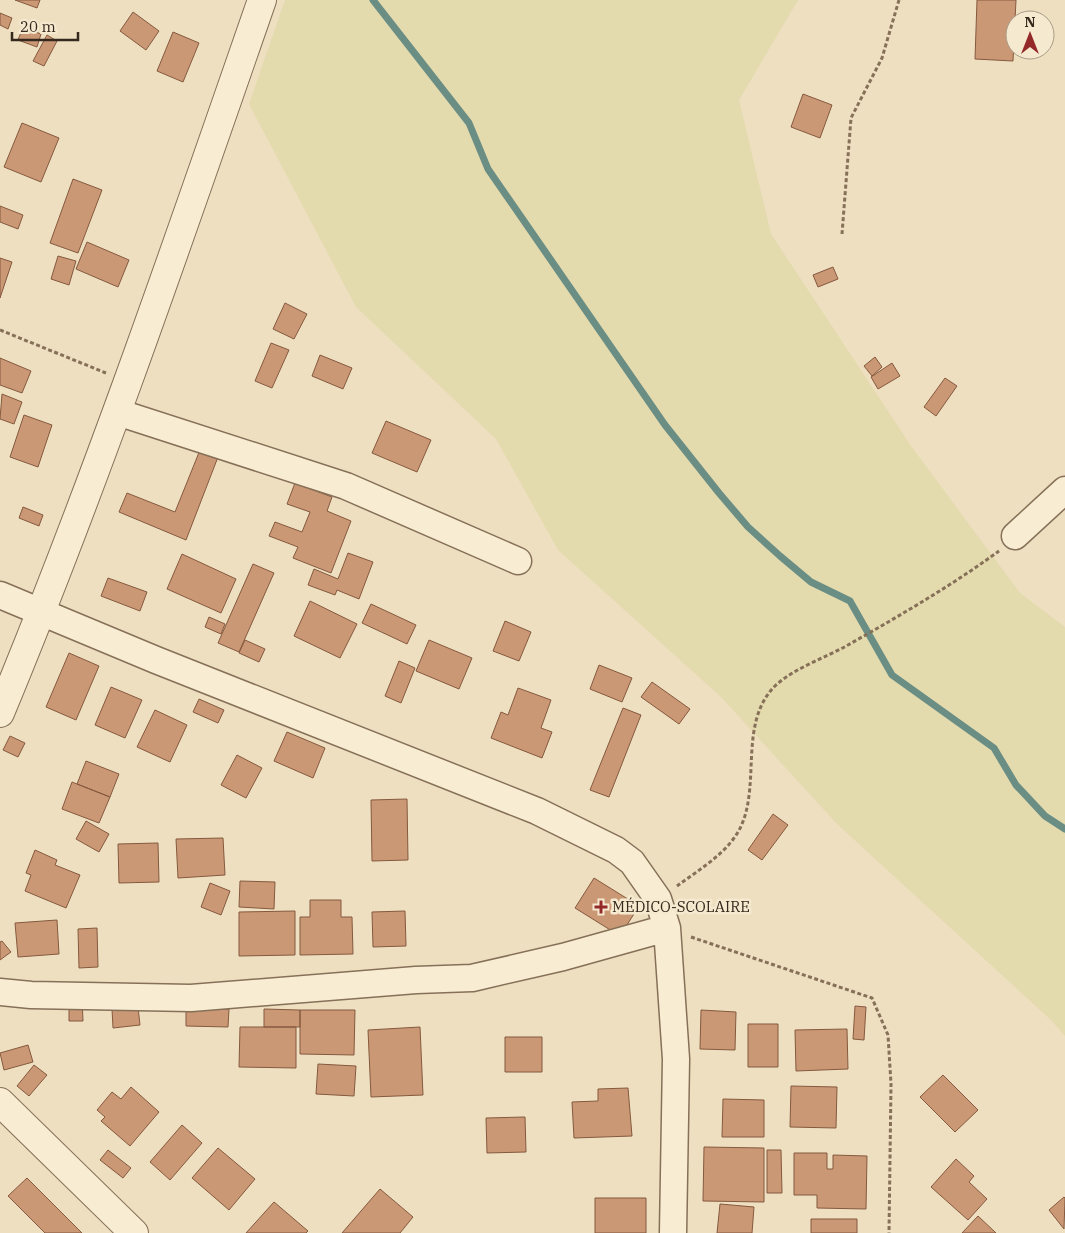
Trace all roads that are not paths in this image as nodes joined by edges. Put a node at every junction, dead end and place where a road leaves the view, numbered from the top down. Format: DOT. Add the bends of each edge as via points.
graph roads {
  1 [pos="262,0"];
  2 [pos="118,412"];
  3 [pos="1065,490"];
  4 [pos="1015,536"];
  5 [pos="518,561"];
  6 [pos="0,595"];
  7 [pos="42,612"];
  8 [pos="0,714"];
  9 [pos="667,928"];
  10 [pos="0,992"];
  11 [pos="0,1102"];
  12 [pos="134,1233"];
  13 [pos="673,1233"];
  1 -- 2 [label="street"];
  2 -- 5 [label="street" via="346,486"];
  2 -- 7 [label="street"];
  3 -- 4 [label="street"];
  6 -- 7 [label="street"];
  7 -- 8 [label="street"];
  7 -- 9 [label="street" via="597,838 632,862 658,899"];
  9 -- 10 [label="street" via="472,978 191,998"];
  9 -- 13 [label="street" via="676,1059"];
  11 -- 12 [label="street"];
}
